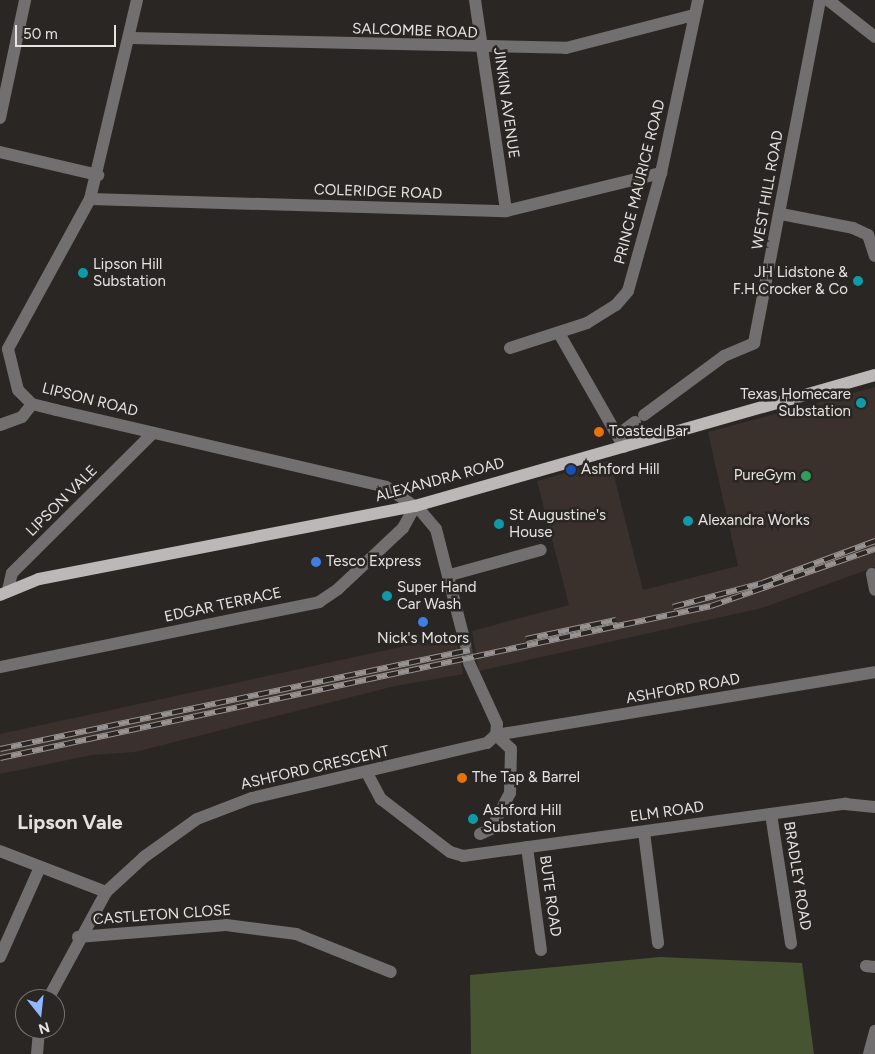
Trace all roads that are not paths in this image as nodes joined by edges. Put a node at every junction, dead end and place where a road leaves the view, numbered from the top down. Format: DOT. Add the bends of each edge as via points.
graph roads {
  1 [pos="25,0"];
  2 [pos="137,0"];
  3 [pos="475,0"];
  4 [pos="698,0"];
  5 [pos="820,0"];
  6 [pos="828,0"];
  7 [pos="694,15"];
  8 [pos="875,37"];
  9 [pos="131,38"];
  10 [pos="482,49"];
  11 [pos="0,118"];
  12 [pos="0,152"];
  13 [pos="661,173"];
  14 [pos="98,175"];
  15 [pos="90,199"];
  16 [pos="506,211"];
  17 [pos="780,214"];
  18 [pos="871,233"];
  19 [pos="875,256"];
  20 [pos="560,335"];
  21 [pos="510,348"];
  22 [pos="875,375"];
  23 [pos="32,404"];
  24 [pos="0,425"];
  25 [pos="153,433"];
  26 [pos="618,434"];
  27 [pos="624,447"];
  28 [pos="415,506"];
  29 [pos="541,550"];
  30 [pos="872,574"];
  31 [pos="450,575"];
  32 [pos="875,590"];
  33 [pos="4,592"];
  34 [pos="465,643"];
  35 [pos="469,663"];
  36 [pos="0,668"];
  37 [pos="875,672"];
  38 [pos="496,735"];
  39 [pos="367,774"];
  40 [pos="875,807"];
  41 [pos="771,814"];
  42 [pos="644,832"];
  43 [pos="480,834"];
  44 [pos="527,847"];
  45 [pos="0,851"];
  46 [pos="40,867"];
  47 [pos="106,892"];
  48 [pos="78,937"];
  49 [pos="658,943"];
  50 [pos="791,943"];
  51 [pos="541,950"];
  52 [pos="0,957"];
  53 [pos="391,972"];
  54 [pos="53,989"];
  55 [pos="875,1031"];
  56 [pos="38,1039"];
  57 [pos="37,1054"];
  58 [pos="869,1054"];
  1 -- 11 [label="street"];
  2 -- 9 [label="street, LIPSON ROAD"];
  3 -- 10 [label="street, JINKIN AVENUE"];
  4 -- 7 [label="street, PRINCE MAURICE ROAD"];
  5 -- 17 [label="street, WEST HILL ROAD"];
  6 -- 8 [label="street"];
  7 -- 10 [label="street, SALCOMBE ROAD" via="566,48"];
  7 -- 13 [label="street, PRINCE MAURICE ROAD"];
  9 -- 10 [label="street, SALCOMBE ROAD"];
  9 -- 14 [label="street, LIPSON ROAD"];
  10 -- 16 [label="street, JINKIN AVENUE"];
  12 -- 14 [label="street"];
  13 -- 16 [label="street, COLERIDGE ROAD"];
  13 -- 20 [label="street, PRINCE MAURICE ROAD" via="628,291 616,305"];
  14 -- 15 [label="street, LIPSON ROAD"];
  15 -- 16 [label="street, COLERIDGE ROAD"];
  15 -- 23 [label="street, LIPSON ROAD" via="8,349 18,390"];
  17 -- 18 [label="street"];
  17 -- 26 [label="street, WEST HILL ROAD" via="754,344 724,356"];
  18 -- 19 [label="street"];
  20 -- 21 [label="street, PRINCE MAURICE ROAD"];
  20 -- 26 [label="street"];
  22 -- 27 [label="main road, ALEXANDRA ROAD"];
  23 -- 24 [label="street" via="22,417"];
  23 -- 25 [label="street, LIPSON ROAD"];
  25 -- 28 [label="street, LIPSON ROAD" via="386,488"];
  25 -- 33 [label="street, LIPSON VALE" via="12,573"];
  26 -- 27 [label="street"];
  27 -- 28 [label="main road, ALEXANDRA ROAD"];
  28 -- 31 [label="street" via="436,529"];
  28 -- 33 [label="main road, ALEXANDRA ROAD" via="93,568"];
  28 -- 36 [label="street, EDGAR TERRACE" via="403,528 338,589 319,602"];
  29 -- 31 [label="street"];
  30 -- 32 [label="street"];
  31 -- 34 [label="street"];
  35 -- 38 [label="street" via="497,724"];
  37 -- 38 [label="street, ASHFORD ROAD"];
  38 -- 39 [label="street, ASHFORD CRESCENT" via="487,743"];
  38 -- 43 [label="street" via="510,748 510,793 495,824"];
  39 -- 44 [label="street, ELM ROAD" via="381,799 450,852 463,856"];
  39 -- 47 [label="street, ASHFORD CRESCENT" via="252,798 197,819 144,857"];
  40 -- 41 [label="street, ELM ROAD" via="844,804"];
  41 -- 42 [label="street, ELM ROAD"];
  41 -- 50 [label="street, BRADLEY ROAD"];
  42 -- 44 [label="street, ELM ROAD"];
  42 -- 49 [label="street"];
  44 -- 51 [label="street, BUTE ROAD"];
  45 -- 46 [label="street"];
  46 -- 47 [label="street"];
  46 -- 52 [label="street"];
  47 -- 48 [label="street, ASHFORD CRESCENT"];
  48 -- 53 [label="street, CASTLETON CLOSE" via="226,925 296,934"];
  48 -- 54 [label="street, ASHFORD CRESCENT"];
  55 -- 58 [label="street"];
  56 -- 57 [label="street"];
}
